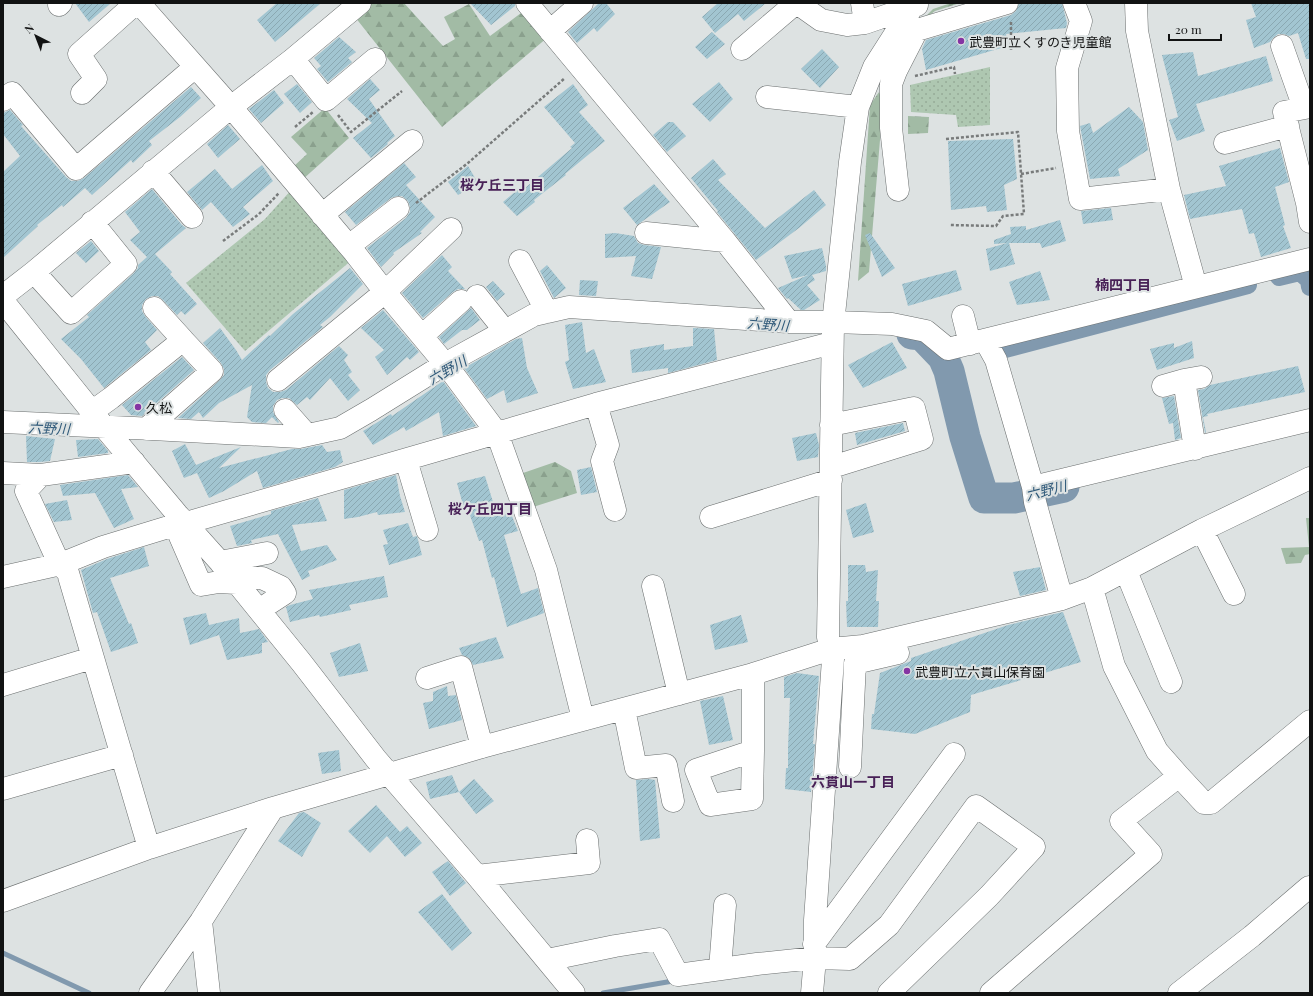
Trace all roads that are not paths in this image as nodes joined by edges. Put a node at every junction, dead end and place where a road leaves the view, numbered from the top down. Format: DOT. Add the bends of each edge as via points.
graph roads {
  1 [pos="137,3"];
  2 [pos="360,3"];
  3 [pos="526,3"];
  4 [pos="582,3"];
  5 [pos="797,3"];
  6 [pos="1074,3"];
  7 [pos="1136,3"];
  8 [pos="917,5"];
  9 [pos="1009,12"];
  10 [pos="864,13"];
  11 [pos="550,31"];
  12 [pos="1282,46"];
  13 [pos="742,49"];
  14 [pos="375,59"];
  15 [pos="293,60"];
  16 [pos="874,67"];
  17 [pos="195,68"];
  18 [pos="893,78"];
  19 [pos="82,93"];
  20 [pos="767,96"];
  21 [pos="3,100"];
  22 [pos="231,107"];
  23 [pos="858,107"];
  24 [pos="1307,107"];
  25 [pos="1288,126"];
  26 [pos="412,141"];
  27 [pos="1225,144"];
  28 [pos="154,171"];
  29 [pos="1169,189"];
  30 [pos="898,190"];
  31 [pos="406,206"];
  32 [pos="322,215"];
  33 [pos="192,217"];
  34 [pos="92,222"];
  35 [pos="1310,222"];
  36 [pos="451,229"];
  37 [pos="646,233"];
  38 [pos="725,241"];
  39 [pos="349,246"];
  40 [pos="1310,259"];
  41 [pos="520,262"];
  42 [pos="34,272"];
  43 [pos="1196,287"];
  44 [pos="384,292"];
  45 [pos="3,296"];
  46 [pos="3,301"];
  47 [pos="154,308"];
  48 [pos="547,312"];
  49 [pos="963,316"];
  50 [pos="789,322"];
  51 [pos="505,331"];
  52 [pos="833,331"];
  53 [pos="422,336"];
  54 [pos="183,340"];
  55 [pos="978,342"];
  56 [pos="447,366"];
  57 [pos="278,380"];
  58 [pos="1162,386"];
  59 [pos="112,398"];
  60 [pos="596,404"];
  61 [pos="285,410"];
  62 [pos="99,419"];
  63 [pos="1310,420"];
  64 [pos="3,422"];
  65 [pos="831,425"];
  66 [pos="140,428"];
  67 [pos="3,431"];
  68 [pos="497,433"];
  69 [pos="3,434"];
  70 [pos="307,435"];
  71 [pos="1195,449"];
  72 [pos="406,460"];
  73 [pos="134,462"];
  74 [pos="3,473"];
  75 [pos="831,473"];
  76 [pos="40,475"];
  77 [pos="1310,478"];
  78 [pos="1034,493"];
  79 [pos="721,508"];
  80 [pos="615,510"];
  81 [pos="180,524"];
  82 [pos="427,530"];
  83 [pos="1202,530"];
  84 [pos="267,553"];
  85 [pos="220,562"];
  86 [pos="61,564"];
  87 [pos="1126,571"];
  88 [pos="3,577"];
  89 [pos="237,583"];
  90 [pos="653,586"];
  91 [pos="1092,588"];
  92 [pos="1234,594"];
  93 [pos="1062,599"];
  94 [pos="258,610"];
  95 [pos="929,630"];
  96 [pos="831,649"];
  97 [pos="92,658"];
  98 [pos="753,674"];
  99 [pos="428,678"];
  100 [pos="1171,682"];
  101 [pos="3,685"];
  102 [pos="679,694"];
  103 [pos="624,709"];
  104 [pos="583,719"];
  105 [pos="1310,721"];
  106 [pos="482,747"];
  107 [pos="753,751"];
  108 [pos="954,754"];
  109 [pos="122,755"];
  110 [pos="850,767"];
  111 [pos="390,774"];
  112 [pos="1179,776"];
  113 [pos="3,790"];
  114 [pos="673,802"];
  115 [pos="273,808"];
  116 [pos="587,840"];
  117 [pos="149,848"];
  118 [pos="477,876"];
  119 [pos="1310,888"];
  120 [pos="3,901"];
  121 [pos="725,904"];
  122 [pos="202,921"];
  123 [pos="814,951"];
  124 [pos="546,960"];
  125 [pos="720,969"];
  126 [pos="150,993"];
  127 [pos="209,993"];
  128 [pos="574,993"];
  129 [pos="812,993"];
  130 [pos="889,993"];
  131 [pos="991,993"];
  132 [pos="1178,993"];
  1 -- 17 [label="street"];
  1 -- 19 [label="street" via="79,54 96,79"];
  2 -- 15 [label="street"];
  3 -- 11 [label="street"];
  4 -- 11 [label="street"];
  5 -- 10 [label="street" via="821,20 847,25"];
  5 -- 13 [label="street"];
  6 -- 29 [label="street" via="1080,21 1067,68 1068,131 1080,199"];
  7 -- 29 [label="street" via="1137,31"];
  8 -- 10 [label="street"];
  8 -- 16 [label="street"];
  9 -- 18 [label="street" via="917,30"];
  11 -- 38 [label="street"];
  12 -- 24 [label="street"];
  14 -- 15 [label="street" via="326,100"];
  15 -- 22 [label="street"];
  16 -- 18 [label="street"];
  16 -- 23 [label="street"];
  17 -- 21 [label="street" via="76,169 12,93"];
  17 -- 22 [label="street"];
  18 -- 30 [label="street" via="891,128"];
  20 -- 23 [label="street"];
  22 -- 28 [label="street"];
  22 -- 32 [label="street"];
  23 -- 52 [label="street"];
  24 -- 25 [label="street" via="1284,112"];
  25 -- 27 [label="street"];
  25 -- 35 [label="street"];
  26 -- 32 [label="street"];
  28 -- 33 [label="street"];
  28 -- 34 [label="street"];
  29 -- 43 [label="street"];
  31 -- 39 [label="street"];
  32 -- 39 [label="street"];
  34 -- 42 [label="street"];
  34 -- 42 [label="street" via="126,264 71,313"];
  36 -- 44 [label="street"];
  37 -- 38 [label="street"];
  38 -- 50 [label="street"];
  39 -- 44 [label="street"];
  40 -- 43 [label="street"];
  41 -- 48 [label="street"];
  42 -- 45 [label="street"];
  43 -- 55 [label="street"];
  44 -- 53 [label="street"];
  44 -- 57 [label="street"];
  46 -- 62 [label="street"];
  47 -- 54 [label="street"];
  48 -- 50 [label="street" via="569,307"];
  48 -- 51 [label="street" via="534,315"];
  49 -- 55 [label="street"];
  50 -- 52 [label="street"];
  51 -- 53 [label="street" via="469,298"];
  51 -- 56 [label="street"];
  52 -- 55 [label="street" via="892,324 926,331 948,349"];
  52 -- 60 [label="street"];
  52 -- 65 [label="street"];
  53 -- 56 [label="street"];
  54 -- 59 [label="street"];
  54 -- 66 [label="street" via="212,372"];
  55 -- 78 [label="street" via="996,360"];
  56 -- 68 [label="street"];
  56 -- 70 [label="street" via="340,428"];
  58 -- 71 [label="street" via="1193,379"];
  59 -- 62 [label="street"];
  59 -- 66 [label="street"];
  60 -- 68 [label="street"];
  60 -- 80 [label="street" via="608,445 602,461"];
  61 -- 70 [label="street"];
  62 -- 64 [label="street"];
  62 -- 66 [label="street"];
  62 -- 73 [label="street"];
  63 -- 71 [label="street"];
  64 -- 67 [label="street"];
  65 -- 75 [label="street"];
  65 -- 75 [label="street" via="914,408 922,439"];
  66 -- 70 [label="street" via="299,437"];
  67 -- 69 [label="street"];
  68 -- 72 [label="street"];
  68 -- 104 [label="street" via="546,570"];
  71 -- 78 [label="street"];
  72 -- 81 [label="street"];
  72 -- 82 [label="street"];
  73 -- 76 [label="street"];
  73 -- 81 [label="street"];
  74 -- 76 [label="street"];
  75 -- 79 [label="street"];
  75 -- 96 [label="street" via="828,636"];
  76 -- 86 [label="street" via="26,491"];
  77 -- 83 [label="street"];
  78 -- 93 [label="street"];
  81 -- 85 [label="street"];
  81 -- 86 [label="street" via="103,547"];
  81 -- 89 [label="street" via="201,585"];
  83 -- 87 [label="street"];
  83 -- 92 [label="street"];
  84 -- 85 [label="street"];
  85 -- 89 [label="street"];
  86 -- 88 [label="street"];
  86 -- 97 [label="street" via="68,573"];
  87 -- 91 [label="street"];
  87 -- 100 [label="street"];
  89 -- 94 [label="street"];
  89 -- 94 [label="street" via="246,578 262,578 281,587 285,593"];
  90 -- 102 [label="street"];
  91 -- 93 [label="street"];
  91 -- 112 [label="street" via="1114,666 1157,751"];
  93 -- 95 [label="street"];
  94 -- 111 [label="street"];
  95 -- 96 [label="street" via="862,646"];
  95 -- 110 [label="street" via="932,644 855,663"];
  96 -- 98 [label="street"];
  96 -- 123 [label="street" via="833,659"];
  97 -- 101 [label="street"];
  97 -- 109 [label="street"];
  98 -- 102 [label="street"];
  98 -- 107 [label="street"];
  99 -- 106 [label="street" via="461,667"];
  102 -- 103 [label="street"];
  103 -- 104 [label="street"];
  103 -- 114 [label="street" via="636,768 666,765"];
  104 -- 106 [label="street"];
  105 -- 112 [label="street" via="1211,803 1204,803"];
  106 -- 111 [label="street"];
  108 -- 123 [label="street"];
  109 -- 113 [label="street"];
  109 -- 117 [label="street"];
  111 -- 115 [label="street"];
  111 -- 118 [label="street"];
  112 -- 131 [label="street" via="1121,821 1151,854"];
  115 -- 117 [label="street"];
  115 -- 122 [label="street"];
  116 -- 118 [label="street" via="589,863"];
  117 -- 120 [label="street"];
  118 -- 124 [label="street"];
  119 -- 132 [label="street"];
  121 -- 125 [label="street"];
  122 -- 126 [label="street"];
  122 -- 127 [label="street"];
  123 -- 125 [label="street" via="757,964"];
  123 -- 129 [label="street"];
  123 -- 130 [label="street" via="850,959 889,925 976,806 1034,847 989,896"];
  124 -- 125 [label="street" via="659,939 678,975"];
  124 -- 128 [label="street"];
}
